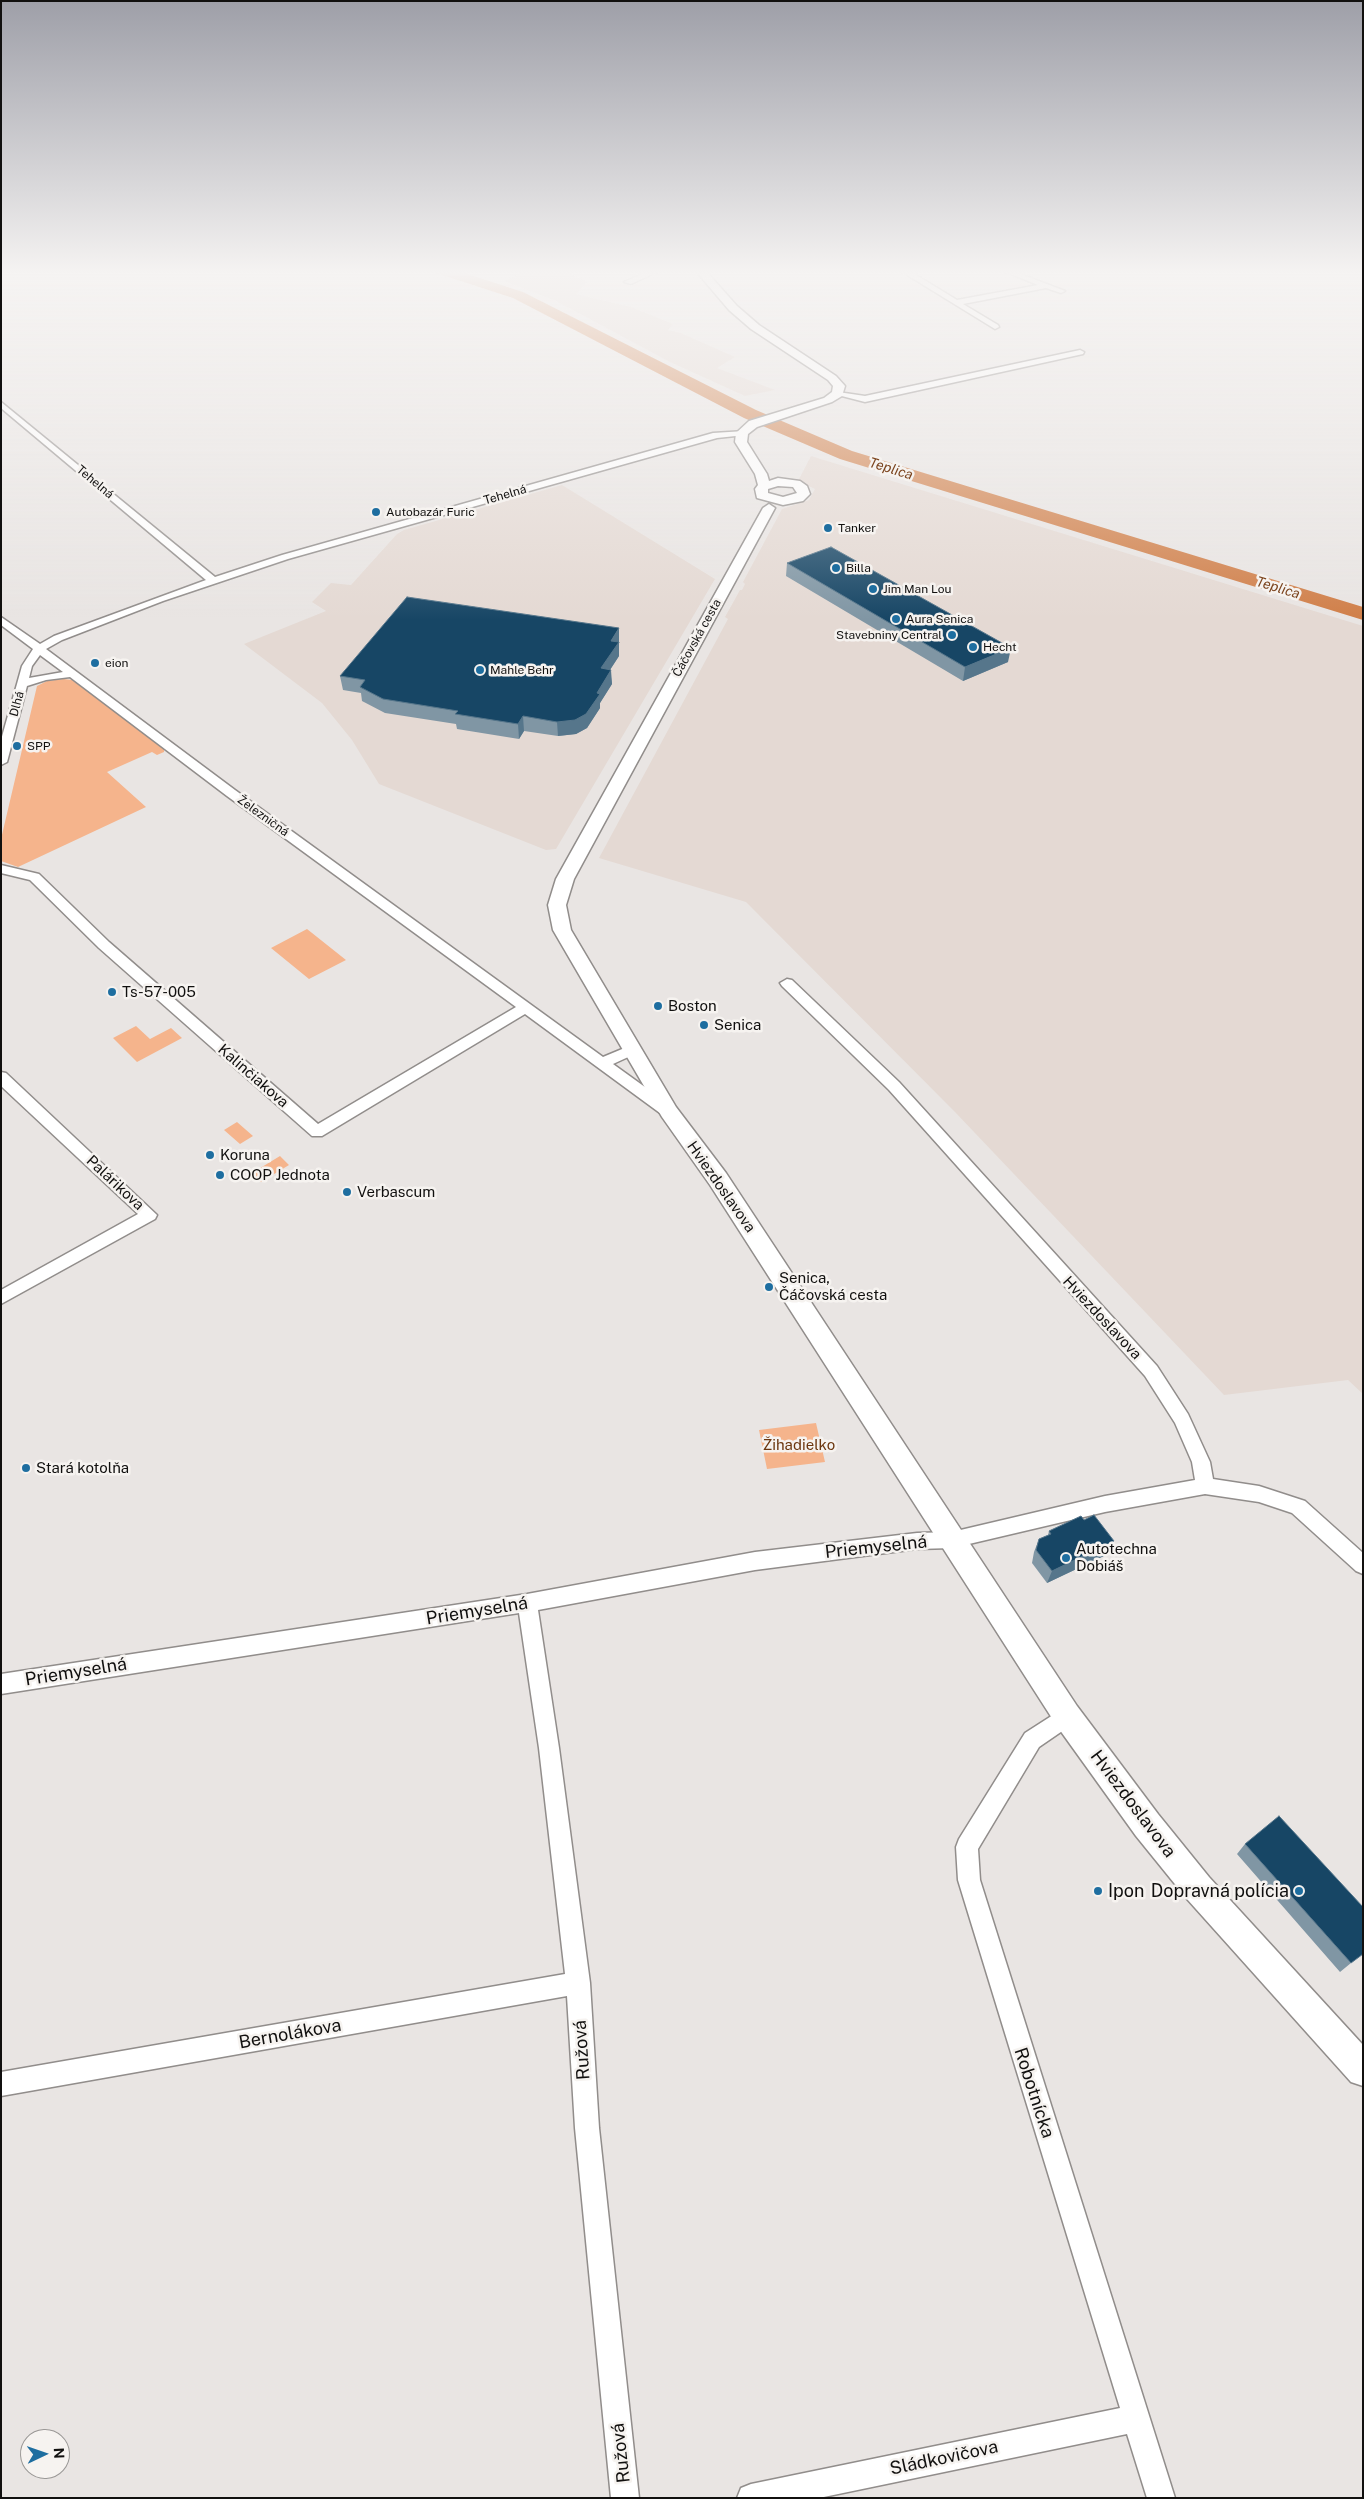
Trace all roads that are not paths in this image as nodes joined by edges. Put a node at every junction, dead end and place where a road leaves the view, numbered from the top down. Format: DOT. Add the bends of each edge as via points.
graph roads {
  1 [pos="839,387"];
  2 [pos="922,387"];
  3 [pos="838,394"];
  4 [pos="1,404"];
  5 [pos="742,433"];
  6 [pos="765,492"];
  7 [pos="212,580"];
  8 [pos="1,620"];
  9 [pos="40,649"];
  10 [pos="71,674"];
  11 [pos="22,684"];
  12 [pos="1,762"];
  13 [pos="626,766"];
  14 [pos="1,869"];
  15 [pos="787,983"];
  16 [pos="528,1008"];
  17 [pos="632,1050"];
  18 [pos="600,1063"];
  19 [pos="1,1077"];
  20 [pos="669,1112"];
  21 [pos="1,1298"];
  22 [pos="1206,1486"];
  23 [pos="952,1540"];
  24 [pos="1363,1565"];
  25 [pos="528,1603"];
  26 [pos="1,1684"];
  27 [pos="1067,1716"];
  28 [pos="578,1983"];
  29 [pos="1363,2070"];
  30 [pos="1,2084"];
  31 [pos="1137,2418"];
  32 [pos="625,2498"];
  33 [pos="751,2498"];
  34 [pos="1161,2498"];
  1 -- 3 [label="main road"];
  2 -- 3 [label="street" via="865,399"];
  3 -- 5 [label="main road" via="821,404 753,424"];
  4 -- 7 [label="street, Tehelná"];
  5 -- 6 [label="main road" via="744,448"];
  5 -- 7 [label="street, Tehelná" via="716,435"];
  6 -- 6 [label="main road" via="778,482 796,484 804,492 798,498 783,501"];
  6 -- 13 [label="main road, Čáčovská cesta"];
  7 -- 9 [label="street, Tehelná" via="58,638"];
  8 -- 9 [label="street, Železničná"];
  9 -- 10 [label="street, Železničná"];
  9 -- 11 [label="street, Dlhá" via="27,666"];
  10 -- 11 [label="street"];
  10 -- 16 [label="street, Železničná"];
  11 -- 12 [label="street, Dlhá"];
  13 -- 17 [label="main road, Hviezdoslavova" via="568,872 558,905 567,941"];
  14 -- 16 [label="street, Kalinčiakova" via="34,877 104,945 317,1132"];
  15 -- 22 [label="street, Hviezdoslavova" via="894,1086 1038,1249 1151,1370 1182,1419 1201,1462"];
  16 -- 18 [label="street, Hviezdoslavova"];
  17 -- 18 [label="street"];
  17 -- 20 [label="main road, Hviezdoslavova"];
  18 -- 20 [label="street, Hviezdoslavova"];
  19 -- 21 [label="street, Palárikova" via="149,1215"];
  20 -- 23 [label="main road, Hviezdoslavova" via="718,1179"];
  22 -- 23 [label="street" via="1105,1504"];
  22 -- 24 [label="street" via="1259,1494 1298,1507"];
  23 -- 25 [label="street, Priemyselná" via="917,1541 755,1562"];
  23 -- 27 [label="main road, Hviezdoslavova"];
  25 -- 26 [label="street, Priemyselná"];
  25 -- 28 [label="street, Ružová" via="550,1748"];
  27 -- 29 [label="main road, Hviezdoslavova" via="1147,1826 1198,1888"];
  27 -- 31 [label="street, Robotnícka" via="1032,1740 967,1847 969,1880"];
  28 -- 30 [label="street, Bernolákova"];
  28 -- 32 [label="street, Ružová" via="587,2128"];
  31 -- 33 [label="street, Sládkovičova"];
  31 -- 34 [label="street, Robotnícka"];
}
